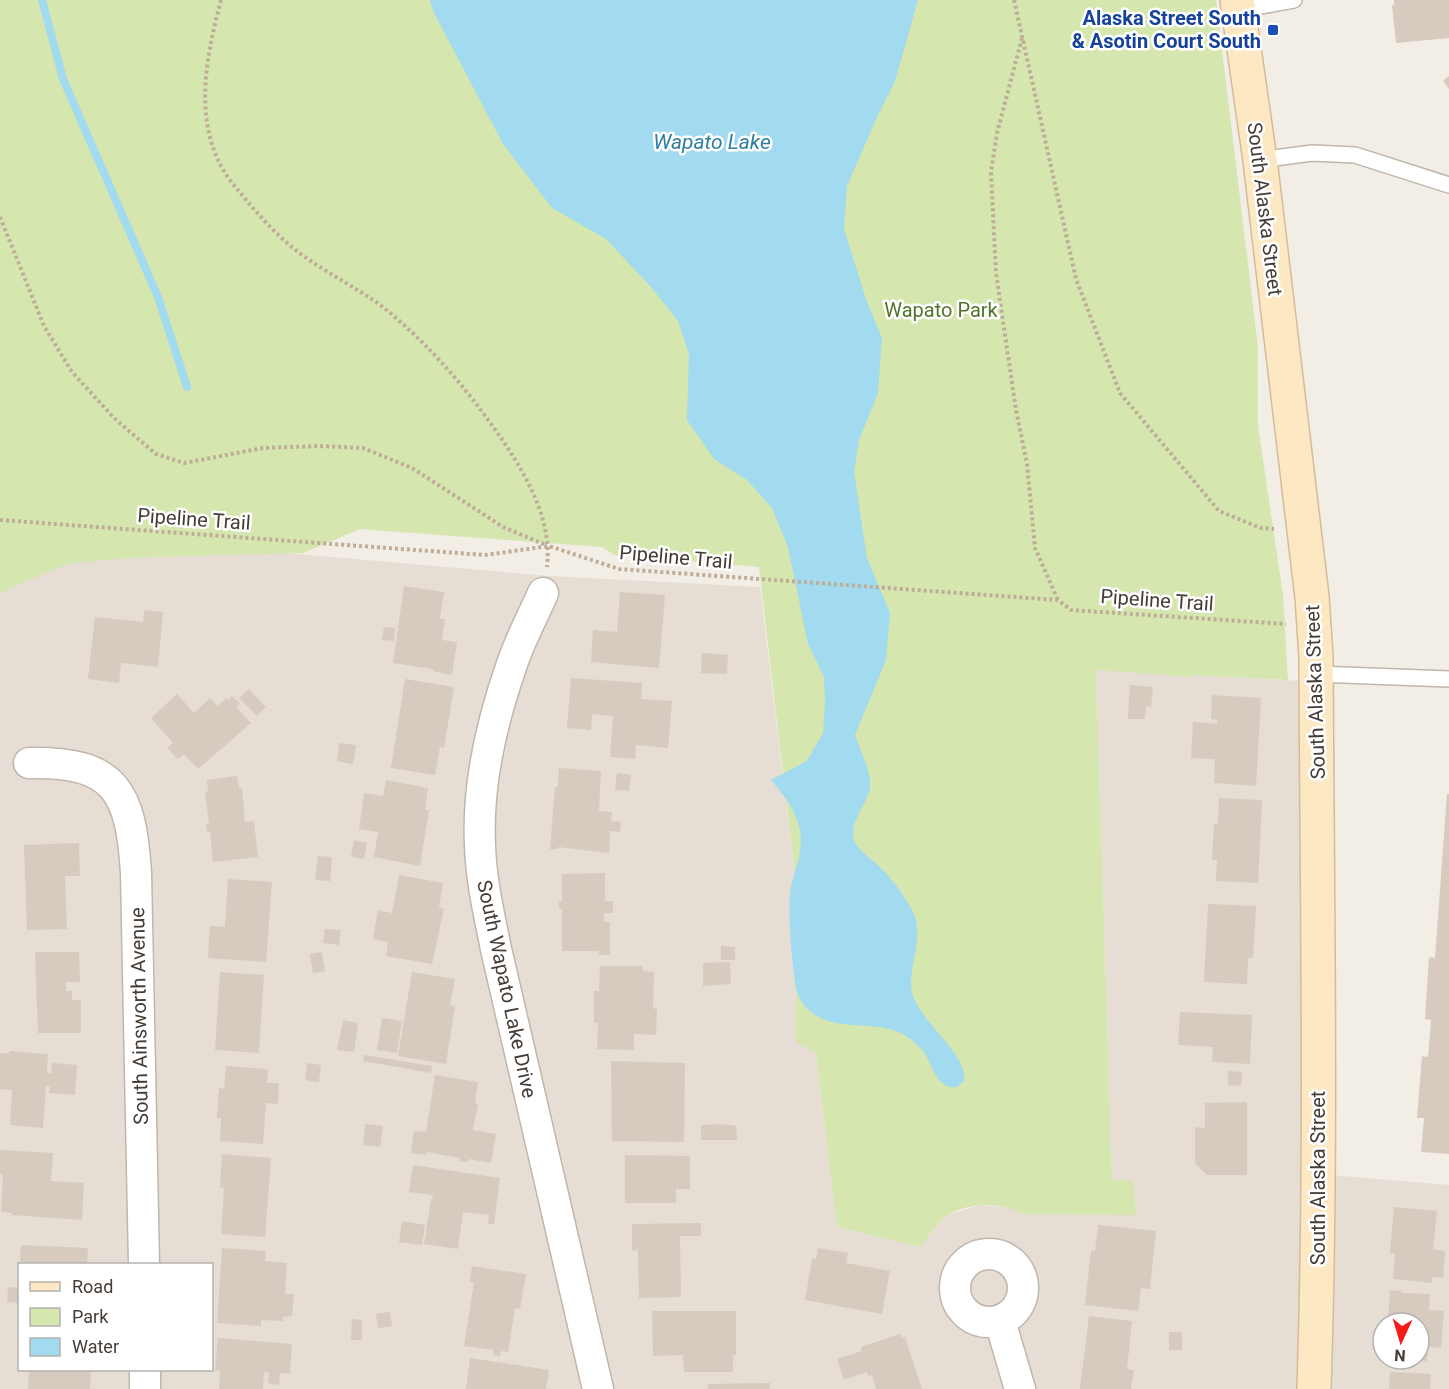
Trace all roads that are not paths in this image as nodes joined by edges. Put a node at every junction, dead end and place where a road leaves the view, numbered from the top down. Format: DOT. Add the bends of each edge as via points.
graph roads {
  1 [pos="1294,0"];
  2 [pos="1238,5"];
  3 [pos="1260,160"];
  4 [pos="1449,185"];
  5 [pos="543,593"];
  6 [pos="1316,674"];
  7 [pos="1449,679"];
  8 [pos="29,763"];
  9 [pos="144,1263"];
  10 [pos="1000,1321"];
  11 [pos="145,1371"];
  12 [pos="145,1389"];
  13 [pos="598,1389"];
  14 [pos="1020,1389"];
  15 [pos="1314,1389"];
  1 -- 2 [label="lane"];
  2 -- 3 [label="street, South Alaska Street"];
  3 -- 4 [label="lane" via="1312,153 1355,155"];
  3 -- 6 [label="street, South Alaska Street" via="1304,531"];
  5 -- 13 [label="street, South Wapato Lake Drive" via="512,663 493,729 482,794 480,844 496,949"];
  6 -- 7 [label="lane"];
  6 -- 15 [label="street, South Alaska Street" via="1318,1052"];
  8 -- 9 [label="street, South Ainsworth Avenue" via="75,765 102,777 124,802 130,821 135,856"];
  10 -- 14 [label="street"];
  11 -- 12 [label="street"];
}
